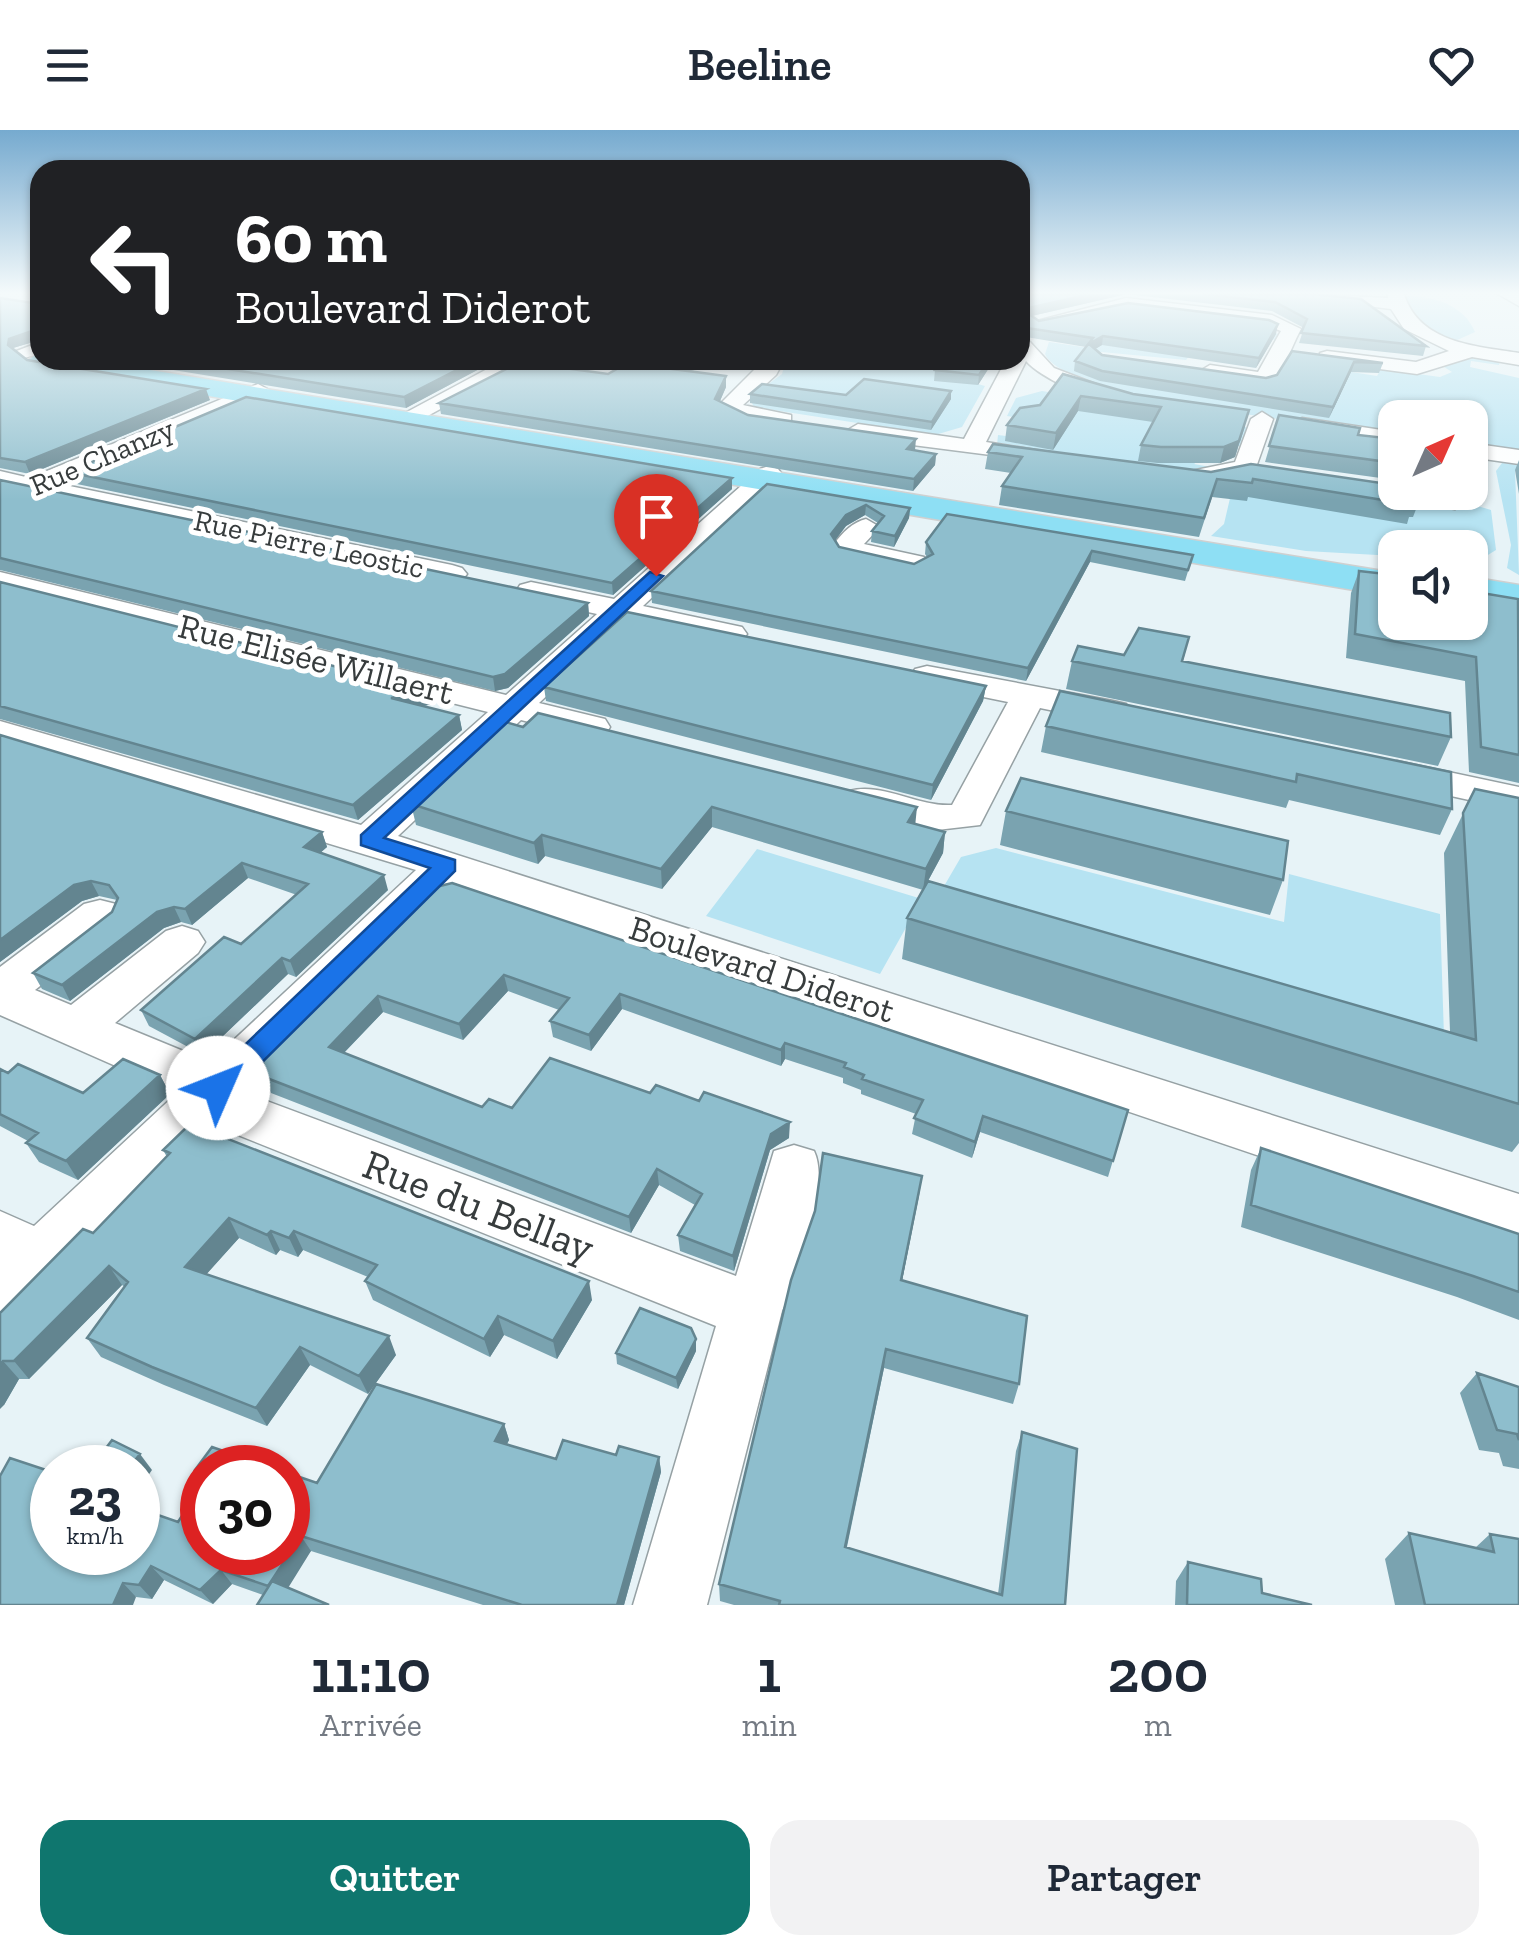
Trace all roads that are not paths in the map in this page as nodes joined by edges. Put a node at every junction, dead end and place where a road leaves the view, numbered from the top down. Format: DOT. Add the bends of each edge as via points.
graph roads {
  1 [pos="1037,363"];
  2 [pos="1273,363"];
  3 [pos="1379,363"];
  4 [pos="1434,363"];
  5 [pos="1192,369"];
  6 [pos="116,370"];
  7 [pos="129,370"];
  8 [pos="501,370"];
  9 [pos="770,370"];
  10 [pos="1010,370"];
  11 [pos="1085,388"];
  12 [pos="253,392"];
  13 [pos="997,396"];
  14 [pos="1138,400"];
  15 [pos="408,418"];
  16 [pos="805,423"];
  17 [pos="842,428"];
  18 [pos="1378,436"];
  19 [pos="972,447"];
  20 [pos="1488,453"];
  21 [pos="1519,457"];
  22 [pos="1066,461"];
  23 [pos="1242,470"];
  24 [pos="1280,475"];
  25 [pos="1172,476"];
  26 [pos="765,477"];
  27 [pos="0,478"];
  28 [pos="34,486"];
  29 [pos="0,499"];
  30 [pos="859,512"];
  31 [pos="930,537"];
  32 [pos="914,562"];
  33 [pos="1378,573"];
  34 [pos="0,581"];
  35 [pos="1378,583"];
  36 [pos="1488,591"];
  37 [pos="1519,596"];
  38 [pos="1488,600"];
  39 [pos="1519,605"];
  40 [pos="618,610"];
  41 [pos="756,639"];
  42 [pos="892,668"];
  43 [pos="1028,697"];
  44 [pos="512,707"];
  45 [pos="1140,718"];
  46 [pos="0,732"];
  47 [pos="628,737"];
  48 [pos="1355,764"];
  49 [pos="834,791"];
  50 [pos="1519,799"];
  51 [pos="368,840"];
  52 [pos="446,866"];
  53 [pos="100,914"];
  54 [pos="182,942"];
  55 [pos="75,1030"];
  56 [pos="212,1094"];
  57 [pos="794,1168"];
  58 [pos="1519,1219"];
  59 [pos="13,1265"];
  60 [pos="751,1311"];
  61 [pos="670,1605"];
  1 -- 11 [label="street"];
  2 -- 5 [label="street" via="1264,379"];
  3 -- 4 [label="street" via="1418,368"];
  6 -- 12 [label="main road"];
  7 -- 12 [label="main road"];
  8 -- 15 [label="street"];
  9 -- 16 [label="street" via="729,406"];
  10 -- 13 [label="street"];
  11 -- 13 [label="street" via="1032,387"];
  11 -- 14 [label="street"];
  12 -- 15 [label="main road"];
  12 -- 28 [label="street, Rue Chanzy"];
  13 -- 19 [label="street"];
  15 -- 26 [label="main road"];
  17 -- 19 [label="street"];
  18 -- 23 [label="street" via="1253,417 1249,463"];
  19 -- 22 [label="street"];
  20 -- 21 [label="street"];
  23 -- 24 [label="street"];
  23 -- 25 [label="street"];
  26 -- 30 [label="main road"];
  26 -- 33 [label="main road"];
  26 -- 40 [label="street"];
  27 -- 28 [label="street, Rue Pierre Leostic"];
  28 -- 29 [label="street, Rue Chanzy"];
  28 -- 40 [label="street, Rue Pierre Leostic"];
  30 -- 31 [label="street"];
  30 -- 32 [label="street" via="849,549"];
  30 -- 35 [label="main road"];
  34 -- 44 [label="street, Rue Elisée Willaert"];
  36 -- 37 [label="main road"];
  38 -- 39 [label="main road"];
  40 -- 41 [label="street, Rue Pierre Leostic"];
  40 -- 44 [label="street"];
  42 -- 43 [label="street"];
  43 -- 45 [label="street"];
  43 -- 49 [label="street" via="1009,778 954,820"];
  44 -- 47 [label="street, Rue Elisée Willaert"];
  44 -- 51 [label="street"];
  46 -- 51 [label="street, Boulevard Diderot"];
  48 -- 50 [label="street"];
  51 -- 52 [label="street, Boulevard Diderot"];
  52 -- 56 [label="street"];
  52 -- 58 [label="street, Boulevard Diderot"];
  53 -- 55 [label="street, Rue du Bellay" via="9,988 11,1003"];
  54 -- 55 [label="street"];
  55 -- 56 [label="street, Rue du Bellay"];
  56 -- 59 [label="street"];
  56 -- 60 [label="street, Rue du Bellay"];
  57 -- 60 [label="street" via="767,1276"];
  60 -- 61 [label="street"];
}
